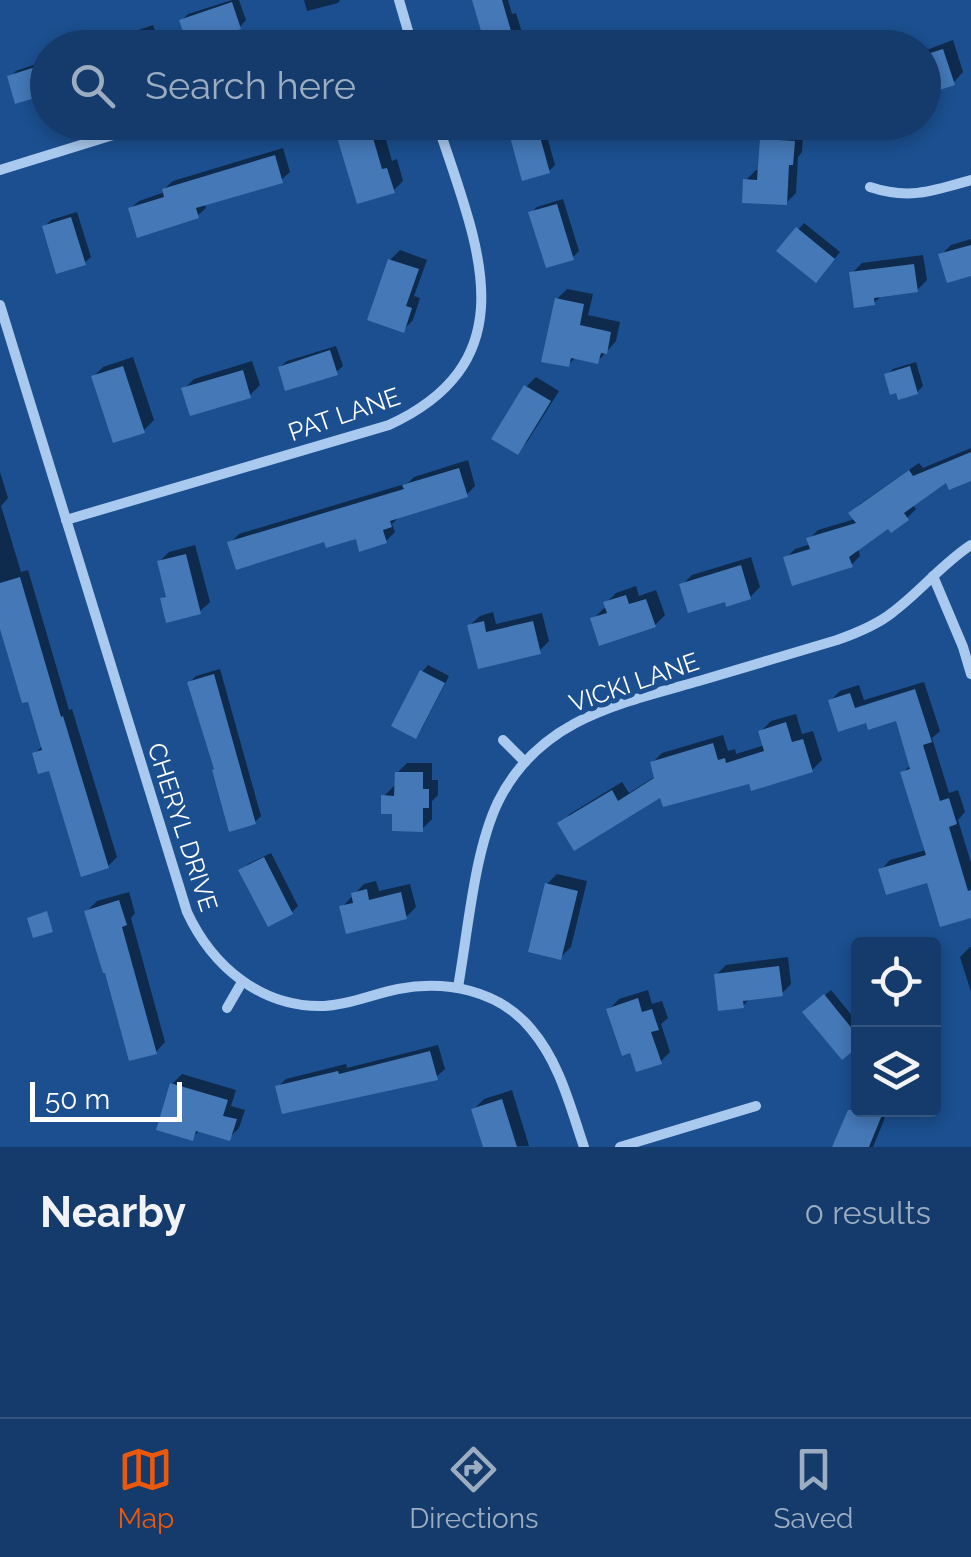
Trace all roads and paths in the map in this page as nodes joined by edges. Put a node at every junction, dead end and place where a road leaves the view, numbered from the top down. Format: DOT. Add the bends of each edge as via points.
graph roads {
  1 [pos="398,0"];
  2 [pos="405,30"];
  3 [pos="97,140"];
  4 [pos="442,140"];
  5 [pos="0,170"];
  6 [pos="971,180"];
  7 [pos="870,187"];
  8 [pos="0,305"];
  9 [pos="66,520"];
  10 [pos="971,546"];
  11 [pos="933,576"];
  12 [pos="971,674"];
  13 [pos="503,740"];
  14 [pos="525,762"];
  15 [pos="242,982"];
  16 [pos="458,987"];
  17 [pos="227,1008"];
  18 [pos="756,1106"];
  19 [pos="584,1147"];
  20 [pos="620,1147"];
  1 -- 2 [label="street"];
  3 -- 5 [label="street"];
  4 -- 9 [label="street, PAT LANE" via="483,289 476,336 449,385 389,425"];
  6 -- 7 [label="street" via="904,195"];
  8 -- 9 [label="street, CHERYL DRIVE"];
  9 -- 15 [label="street, CHERYL DRIVE" via="187,912 212,956"];
  10 -- 11 [label="street, VICKI LANE"];
  11 -- 12 [label="street"];
  11 -- 14 [label="street, VICKI LANE" via="862,630 612,706 549,738"];
  13 -- 14 [label="street"];
  14 -- 16 [label="street, VICKI LANE" via="490,823"];
  15 -- 16 [label="street, CHERYL DRIVE" via="279,1000 325,1006 400,989"];
  15 -- 17 [label="street"];
  16 -- 19 [label="street, CHERYL DRIVE" via="508,1008 534,1032 560,1075"];
  18 -- 20 [label="street"];
}
